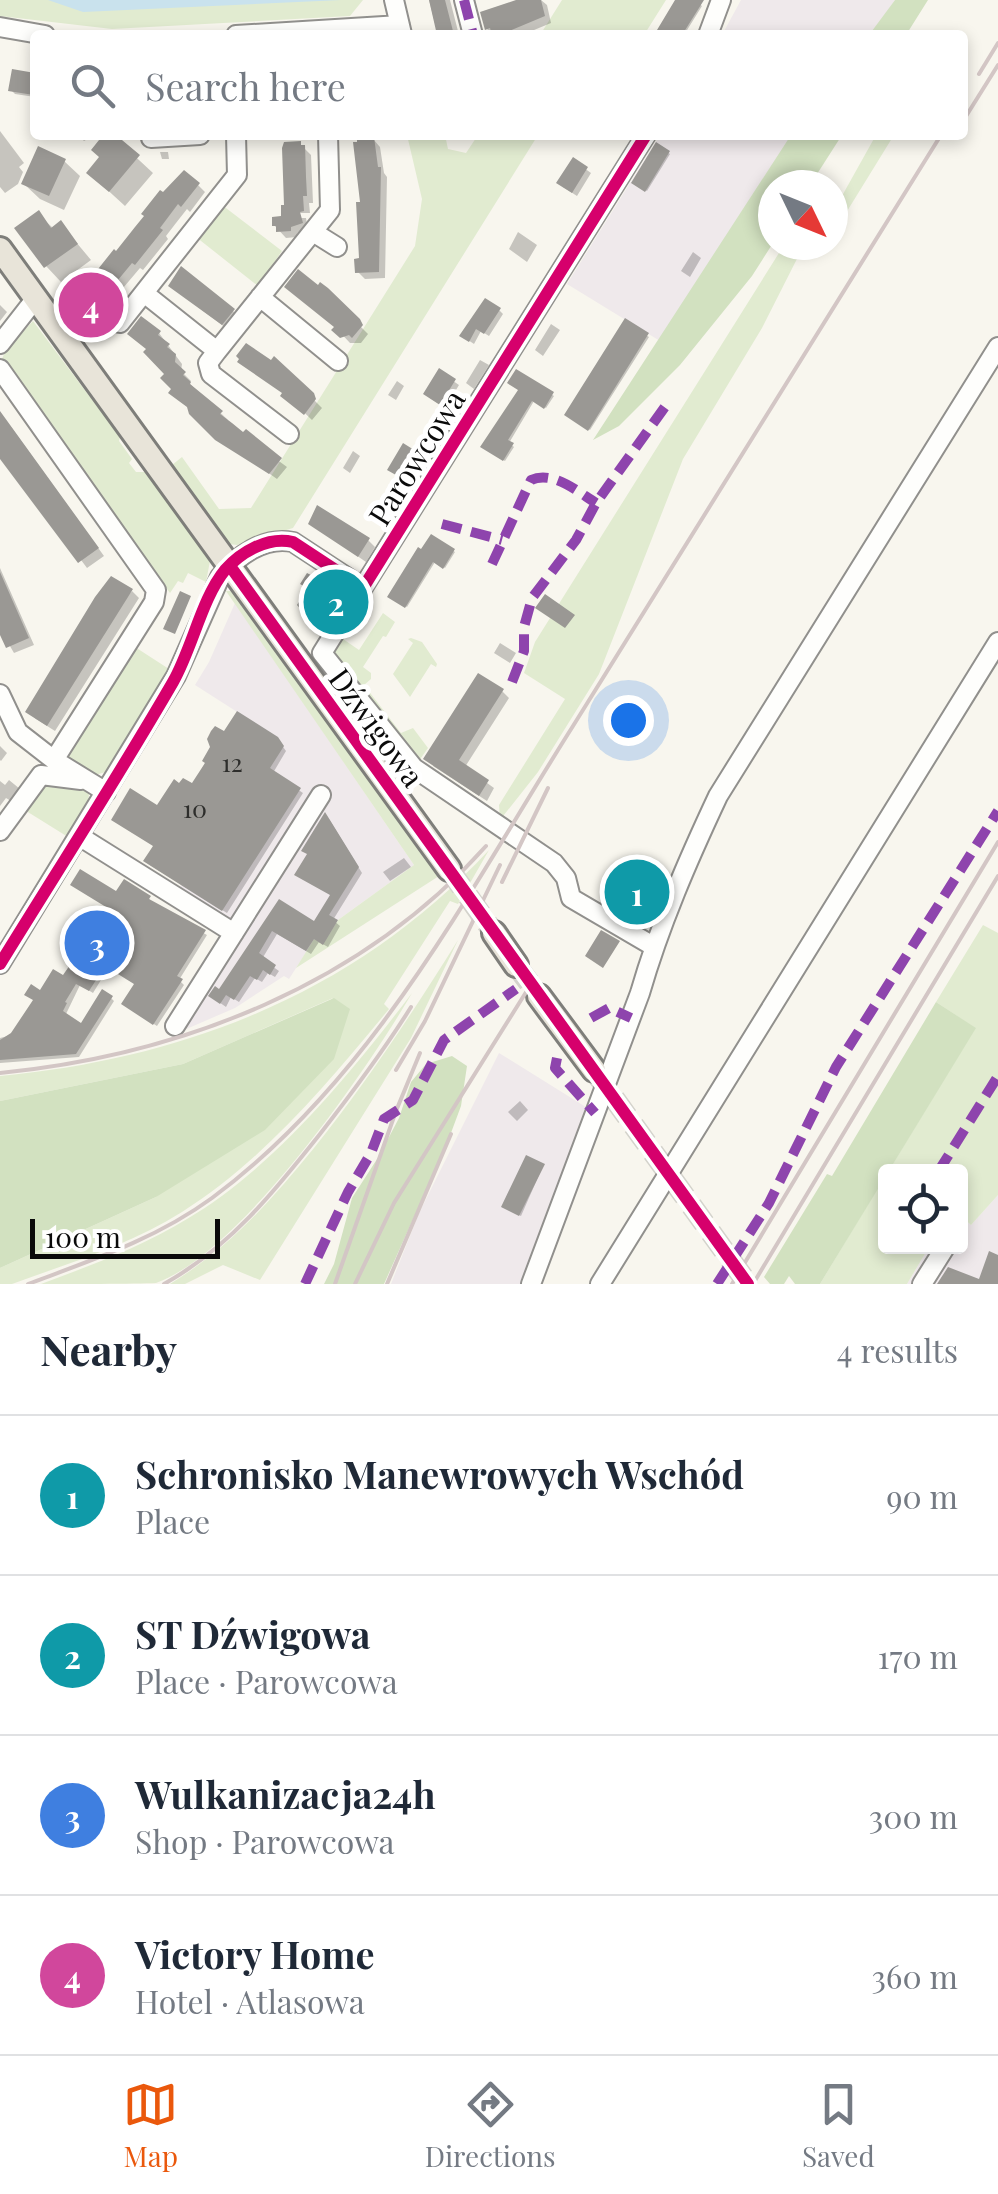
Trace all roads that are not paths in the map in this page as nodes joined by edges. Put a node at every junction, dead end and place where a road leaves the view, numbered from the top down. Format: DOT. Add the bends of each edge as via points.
graph roads {
  1 [pos="394,0"];
  2 [pos="464,0"];
  3 [pos="721,0"];
  4 [pos="0,27"];
  5 [pos="401,30"];
  6 [pos="472,30"];
  7 [pos="710,30"];
  8 [pos="30,32"];
  9 [pos="236,140"];
  10 [pos="328,140"];
  11 [pos="643,140"];
  12 [pos="313,232"];
  13 [pos="337,246"];
  14 [pos="0,249"];
  15 [pos="144,293"];
  16 [pos="260,297"];
  17 [pos="36,298"];
  18 [pos="120,323"];
  19 [pos="0,344"];
  20 [pos="998,347"];
  21 [pos="217,351"];
  22 [pos="338,361"];
  23 [pos="0,368"];
  24 [pos="6,389"];
  25 [pos="289,434"];
  26 [pos="230,566"];
  27 [pos="363,588"];
  28 [pos="998,642"];
  29 [pos="0,694"];
  30 [pos="54,760"];
  31 [pos="86,780"];
  32 [pos="106,792"];
  33 [pos="321,795"];
  34 [pos="0,831"];
  35 [pos="79,836"];
  36 [pos="449,870"];
  37 [pos="234,933"];
  38 [pos="494,934"];
  39 [pos="654,946"];
  40 [pos="0,964"];
  41 [pos="516,964"];
  42 [pos="539,996"];
  43 [pos="174,1026"];
  44 [pos="594,1070"];
  45 [pos="941,1254"];
  46 [pos="531,1284"];
  47 [pos="600,1284"];
  48 [pos="922,1284"];
  1 -- 5 [label="street"];
  2 -- 6 [label="street"];
  3 -- 7 [label="street"];
  4 -- 8 [label="street"];
  9 -- 15 [label="street" via="237,175"];
  10 -- 12 [label="street" via="332,203"];
  11 -- 27 [label="street, Parowcowa"];
  12 -- 13 [label="street"];
  12 -- 16 [label="street"];
  14 -- 17 [label="main road, Dźwigowa"];
  15 -- 18 [label="street"];
  15 -- 21 [label="street"];
  16 -- 21 [label="street"];
  16 -- 22 [label="street"];
  17 -- 19 [label="street"];
  17 -- 26 [label="main road, Dźwigowa"];
  20 -- 39 [label="street" via="718,796"];
  21 -- 25 [label="street" via="210,372"];
  23 -- 24 [label="street"];
  24 -- 30 [label="street" via="157,595"];
  26 -- 27 [label="street" via="271,541 285,540"];
  26 -- 32 [label="street" via="176,676"];
  26 -- 36 [label="main road, Dźwigowa"];
  27 -- 39 [label="street, Parowcowa" via="322,653 402,755 554,864 571,898"];
  28 -- 47 [label="street"];
  29 -- 30 [label="street" via="18,732"];
  30 -- 31 [label="street"];
  31 -- 32 [label="street"];
  31 -- 34 [label="street" via="41,775"];
  32 -- 35 [label="street"];
  33 -- 37 [label="street"];
  35 -- 37 [label="street"];
  35 -- 40 [label="street"];
  37 -- 43 [label="street"];
  38 -- 41 [label="main road"];
  39 -- 46 [label="street"];
  42 -- 44 [label="main road"];
  45 -- 48 [label="street"];
}
